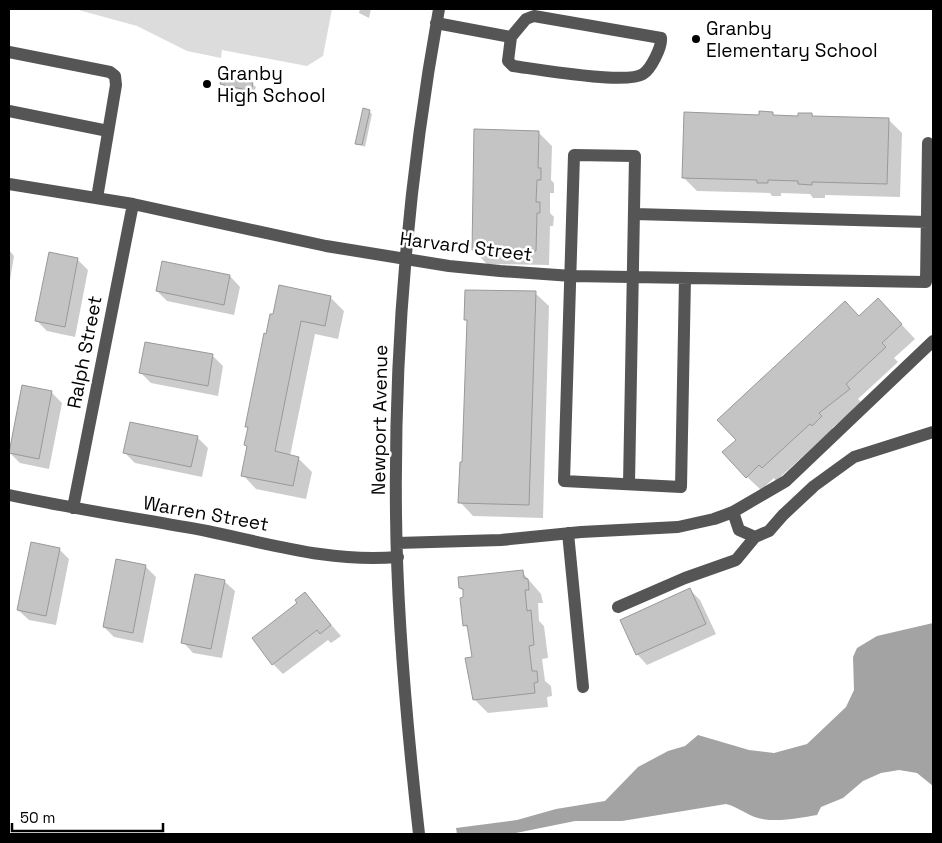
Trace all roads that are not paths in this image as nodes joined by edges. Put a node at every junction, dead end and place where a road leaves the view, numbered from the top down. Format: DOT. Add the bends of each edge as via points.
graph roads {
  1 [pos="439,9"];
  2 [pos="436,23"];
  3 [pos="511,37"];
  4 [pos="9,52"];
  5 [pos="9,111"];
  6 [pos="108,132"];
  7 [pos="928,143"];
  8 [pos="9,184"];
  9 [pos="97,198"];
  10 [pos="133,204"];
  11 [pos="634,214"];
  12 [pos="927,222"];
  13 [pos="406,259"];
  14 [pos="572,276"];
  15 [pos="633,277"];
  16 [pos="685,278"];
  17 [pos="933,341"];
  18 [pos="933,432"];
  19 [pos="629,484"];
  20 [pos="9,495"];
  21 [pos="72,508"];
  22 [pos="733,512"];
  23 [pos="568,533"];
  24 [pos="755,537"];
  25 [pos="397,543"];
  26 [pos="398,558"];
  27 [pos="618,607"];
  28 [pos="584,687"];
  29 [pos="419,834"];
  1 -- 2 [label="street, Newport Avenue"];
  2 -- 3 [label="street"];
  2 -- 13 [label="street, Newport Avenue" via="421,117"];
  3 -- 3 [label="street" via="526,19 534,16 661,38 662,47 644,74 612,78 513,66 508,61"];
  4 -- 6 [label="street" via="110,72 115,76"];
  5 -- 6 [label="street"];
  6 -- 9 [label="street"];
  7 -- 12 [label="street"];
  8 -- 9 [label="street, Harvard Street"];
  9 -- 10 [label="street, Harvard Street"];
  10 -- 13 [label="street, Harvard Street" via="326,246"];
  10 -- 21 [label="street, Ralph Street"];
  11 -- 12 [label="street"];
  11 -- 14 [label="street" via="635,156 574,155"];
  11 -- 15 [label="street"];
  12 -- 16 [label="street, Harvard Street" via="926,282"];
  13 -- 14 [label="street, Harvard Street"];
  13 -- 25 [label="street, Newport Avenue" via="397,408"];
  14 -- 15 [label="street, Harvard Street"];
  14 -- 19 [label="street" via="564,481"];
  15 -- 16 [label="street, Harvard Street"];
  15 -- 19 [label="street"];
  16 -- 19 [label="street" via="681,487"];
  17 -- 22 [label="street" via="786,481"];
  18 -- 24 [label="street" via="854,457 814,486 783,514 770,531"];
  20 -- 21 [label="street, Warren Street"];
  21 -- 26 [label="street, Warren Street" via="330,557"];
  22 -- 23 [label="street" via="678,526"];
  22 -- 24 [label="street" via="739,530"];
  23 -- 25 [label="street" via="501,540"];
  23 -- 28 [label="street"];
  24 -- 27 [label="street" via="736,560"];
  25 -- 26 [label="street, Newport Avenue"];
  26 -- 29 [label="street, Newport Avenue" via="407,729"];
}
